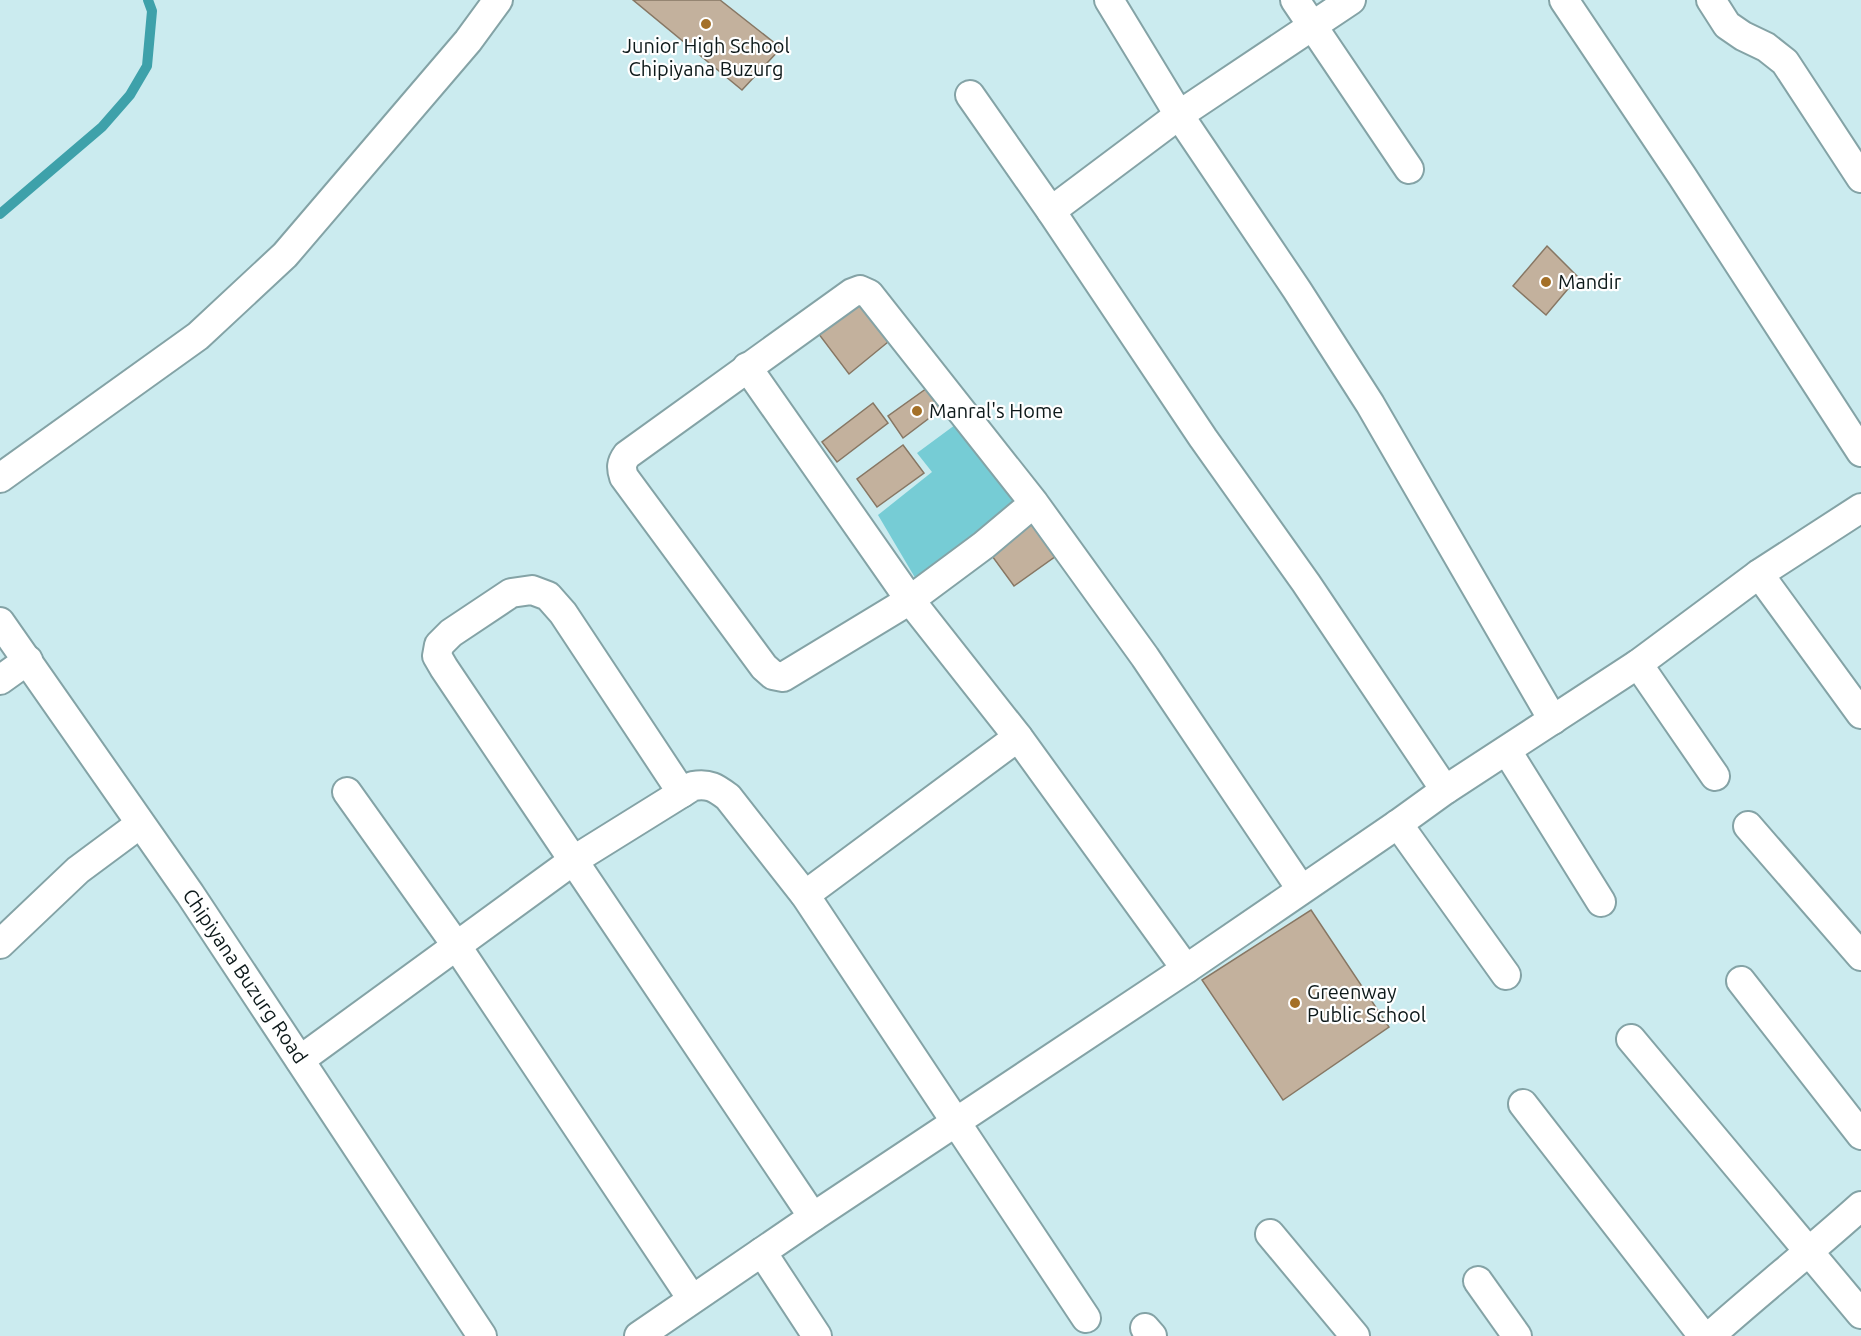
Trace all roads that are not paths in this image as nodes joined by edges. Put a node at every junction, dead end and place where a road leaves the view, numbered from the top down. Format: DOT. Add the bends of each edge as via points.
graph roads {
  1 [pos="498,0"];
  2 [pos="1109,0"];
  3 [pos="1295,0"];
  4 [pos="1351,0"];
  5 [pos="1564,0"];
  6 [pos="1711,0"];
  7 [pos="1311,26"];
  8 [pos="970,95"];
  9 [pos="1179,115"];
  10 [pos="1409,169"];
  11 [pos="1861,178"];
  12 [pos="1051,211"];
  13 [pos="747,367"];
  14 [pos="1861,452"];
  15 [pos="0,478"];
  16 [pos="1034,503"];
  17 [pos="1861,507"];
  18 [pos="1759,574"];
  19 [pos="910,600"];
  20 [pos="0,622"];
  21 [pos="28,660"];
  22 [pos="1638,664"];
  23 [pos="0,680"];
  24 [pos="1861,714"];
  25 [pos="1553,720"];
  26 [pos="1018,737"];
  27 [pos="1507,751"];
  28 [pos="1715,776"];
  29 [pos="1444,790"];
  30 [pos="348,792"];
  31 [pos="682,793"];
  32 [pos="140,824"];
  33 [pos="1398,824"];
  34 [pos="1748,826"];
  35 [pos="574,860"];
  36 [pos="1301,889"];
  37 [pos="805,895"];
  38 [pos="1601,902"];
  39 [pos="0,944"];
  40 [pos="456,945"];
  41 [pos="1861,956"];
  42 [pos="1186,969"];
  43 [pos="1506,975"];
  44 [pos="1741,981"];
  45 [pos="1631,1039"];
  46 [pos="300,1060"];
  47 [pos="1523,1104"];
  48 [pos="957,1121"];
  49 [pos="1861,1135"];
  50 [pos="1861,1206"];
  51 [pos="813,1216"];
  52 [pos="1270,1233"];
  53 [pos="762,1252"];
  54 [pos="1809,1253"];
  55 [pos="1478,1281"];
  56 [pos="692,1299"];
  57 [pos="1861,1314"];
  58 [pos="1086,1318"];
  59 [pos="482,1336"];
  60 [pos="639,1336"];
  61 [pos="818,1336"];
  62 [pos="1355,1336"];
  63 [pos="1517,1336"];
  64 [pos="1703,1336"];
  65 [pos="1710,1336"];
  1 -- 15 [label="street" via="468,41 285,255 198,336"];
  2 -- 9 [label="street"];
  3 -- 7 [label="street"];
  4 -- 7 [label="street"];
  5 -- 14 [label="street"];
  6 -- 11 [label="street" via="1727,25 1785,62"];
  7 -- 9 [label="street"];
  7 -- 10 [label="street"];
  8 -- 12 [label="street"];
  9 -- 12 [label="street"];
  9 -- 25 [label="street" via="1370,404"];
  12 -- 29 [label="street"];
  13 -- 16 [label="street" via="852,293 860,290 869,294"];
  13 -- 19 [label="street"];
  13 -- 19 [label="street" via="627,456 621,468 624,477 773,675 783,677 793,672"];
  16 -- 19 [label="street"];
  16 -- 36 [label="street" via="1145,657"];
  17 -- 18 [label="street"];
  18 -- 22 [label="street"];
  18 -- 24 [label="street"];
  19 -- 26 [label="street"];
  20 -- 21 [label="street, Chipiyana Buzurg Road"];
  21 -- 23 [label="street"];
  21 -- 32 [label="street, Chipiyana Buzurg Road"];
  22 -- 25 [label="street"];
  22 -- 28 [label="street"];
  25 -- 27 [label="street"];
  26 -- 37 [label="street"];
  26 -- 42 [label="street"];
  27 -- 29 [label="street"];
  27 -- 38 [label="street"];
  29 -- 33 [label="street"];
  30 -- 40 [label="street"];
  31 -- 35 [label="street"];
  31 -- 35 [label="street" via="563,613 548,596 532,590 511,593 451,633 439,645 437,656"];
  31 -- 37 [label="street" via="705,784 728,797"];
  32 -- 39 [label="street" via="78,870"];
  32 -- 46 [label="street, Chipiyana Buzurg Road"];
  33 -- 36 [label="street"];
  33 -- 43 [label="street"];
  34 -- 41 [label="street"];
  35 -- 40 [label="street"];
  35 -- 51 [label="street"];
  36 -- 42 [label="street"];
  37 -- 48 [label="street"];
  40 -- 46 [label="street"];
  40 -- 56 [label="street"];
  42 -- 48 [label="street"];
  44 -- 49 [label="street"];
  45 -- 54 [label="street"];
  46 -- 59 [label="street, Chipiyana Buzurg Road"];
  47 -- 64 [label="street"];
  48 -- 51 [label="street"];
  48 -- 58 [label="street"];
  50 -- 54 [label="street"];
  51 -- 53 [label="street"];
  52 -- 62 [label="street"];
  53 -- 56 [label="street"];
  53 -- 61 [label="street"];
  54 -- 57 [label="street"];
  54 -- 65 [label="street"];
  55 -- 63 [label="street"];
  56 -- 60 [label="street"];
}
